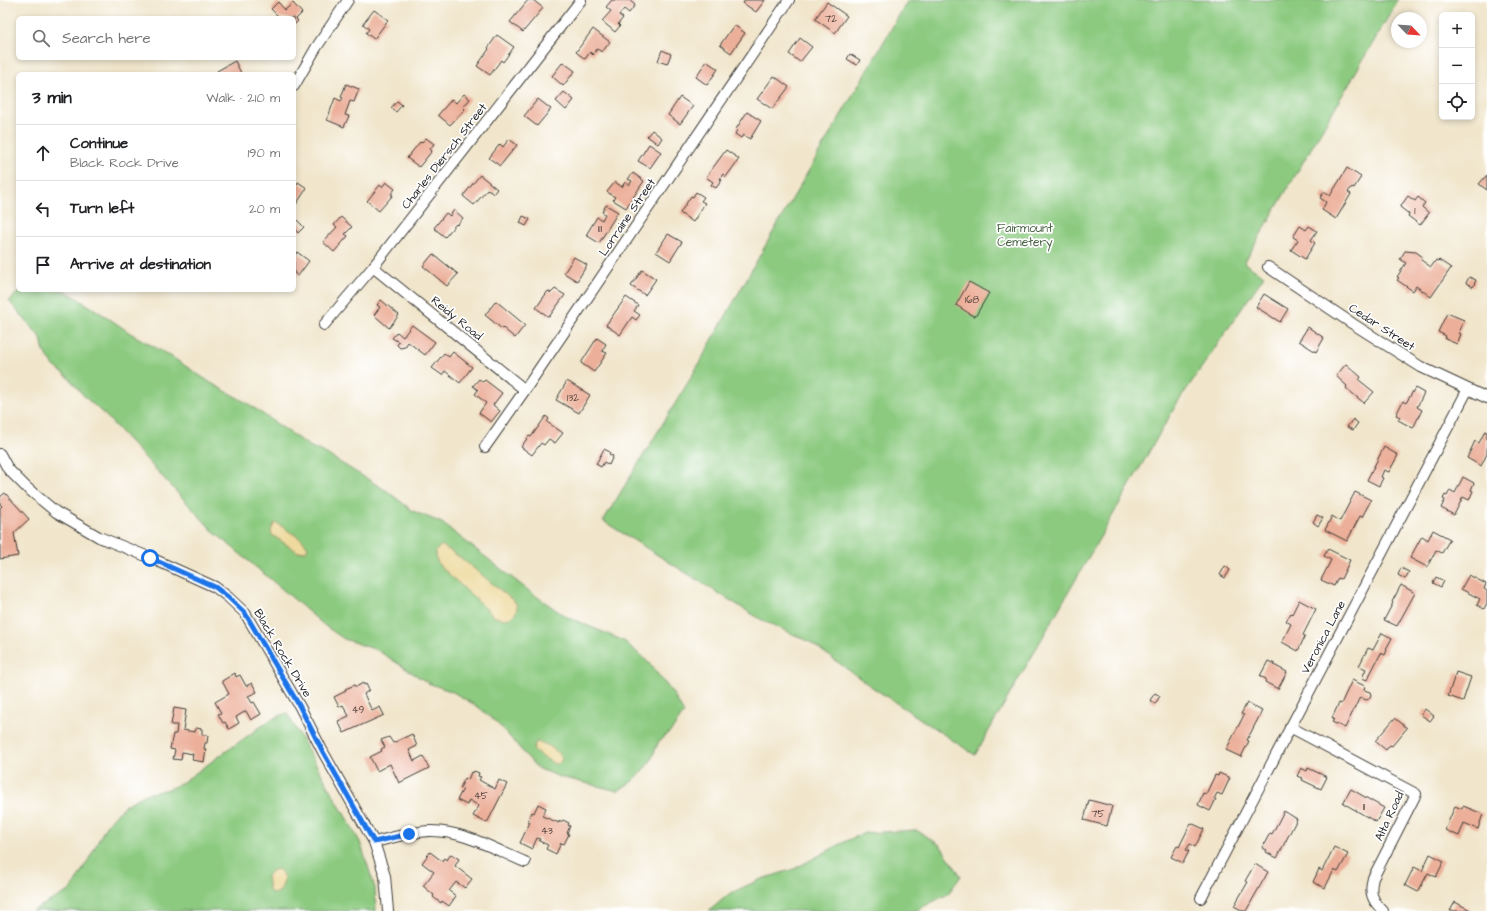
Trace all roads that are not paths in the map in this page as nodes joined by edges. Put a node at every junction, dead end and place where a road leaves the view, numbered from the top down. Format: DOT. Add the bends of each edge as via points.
graph roads {
  1 [pos="348,0"];
  2 [pos="581,0"];
  3 [pos="789,0"];
  4 [pos="296,83"];
  5 [pos="373,267"];
  6 [pos="1268,267"];
  7 [pos="324,325"];
  8 [pos="1468,389"];
  9 [pos="525,390"];
  10 [pos="1487,398"];
  11 [pos="485,448"];
  12 [pos="0,454"];
  13 [pos="1290,727"];
  14 [pos="374,842"];
  15 [pos="525,862"];
  16 [pos="1201,898"];
  17 [pos="388,911"];
  18 [pos="1383,911"];
  1 -- 4 [label="street"];
  2 -- 5 [label="street, Charles Diersch Street"];
  3 -- 9 [label="street, Lorraine Street"];
  5 -- 7 [label="street, Charles Diersch Street"];
  5 -- 9 [label="street, Reidy Road"];
  6 -- 8 [label="street, Cedar Street" via="1421,367"];
  8 -- 10 [label="street, Cedar Street"];
  8 -- 13 [label="street, Veronica Lane"];
  9 -- 11 [label="street, Lorraine Street"];
  12 -- 14 [label="street, Black Rock Drive" via="8,469 26,488 56,512 100,537 215,587 245,613"];
  13 -- 16 [label="street, Veronica Lane"];
  13 -- 18 [label="street, Alta Road" via="1416,794 1373,878 1370,889 1375,902"];
  14 -- 15 [label="street" via="428,831 446,832 465,837"];
  14 -- 17 [label="street, Black Rock Drive" via="385,876"];
}
